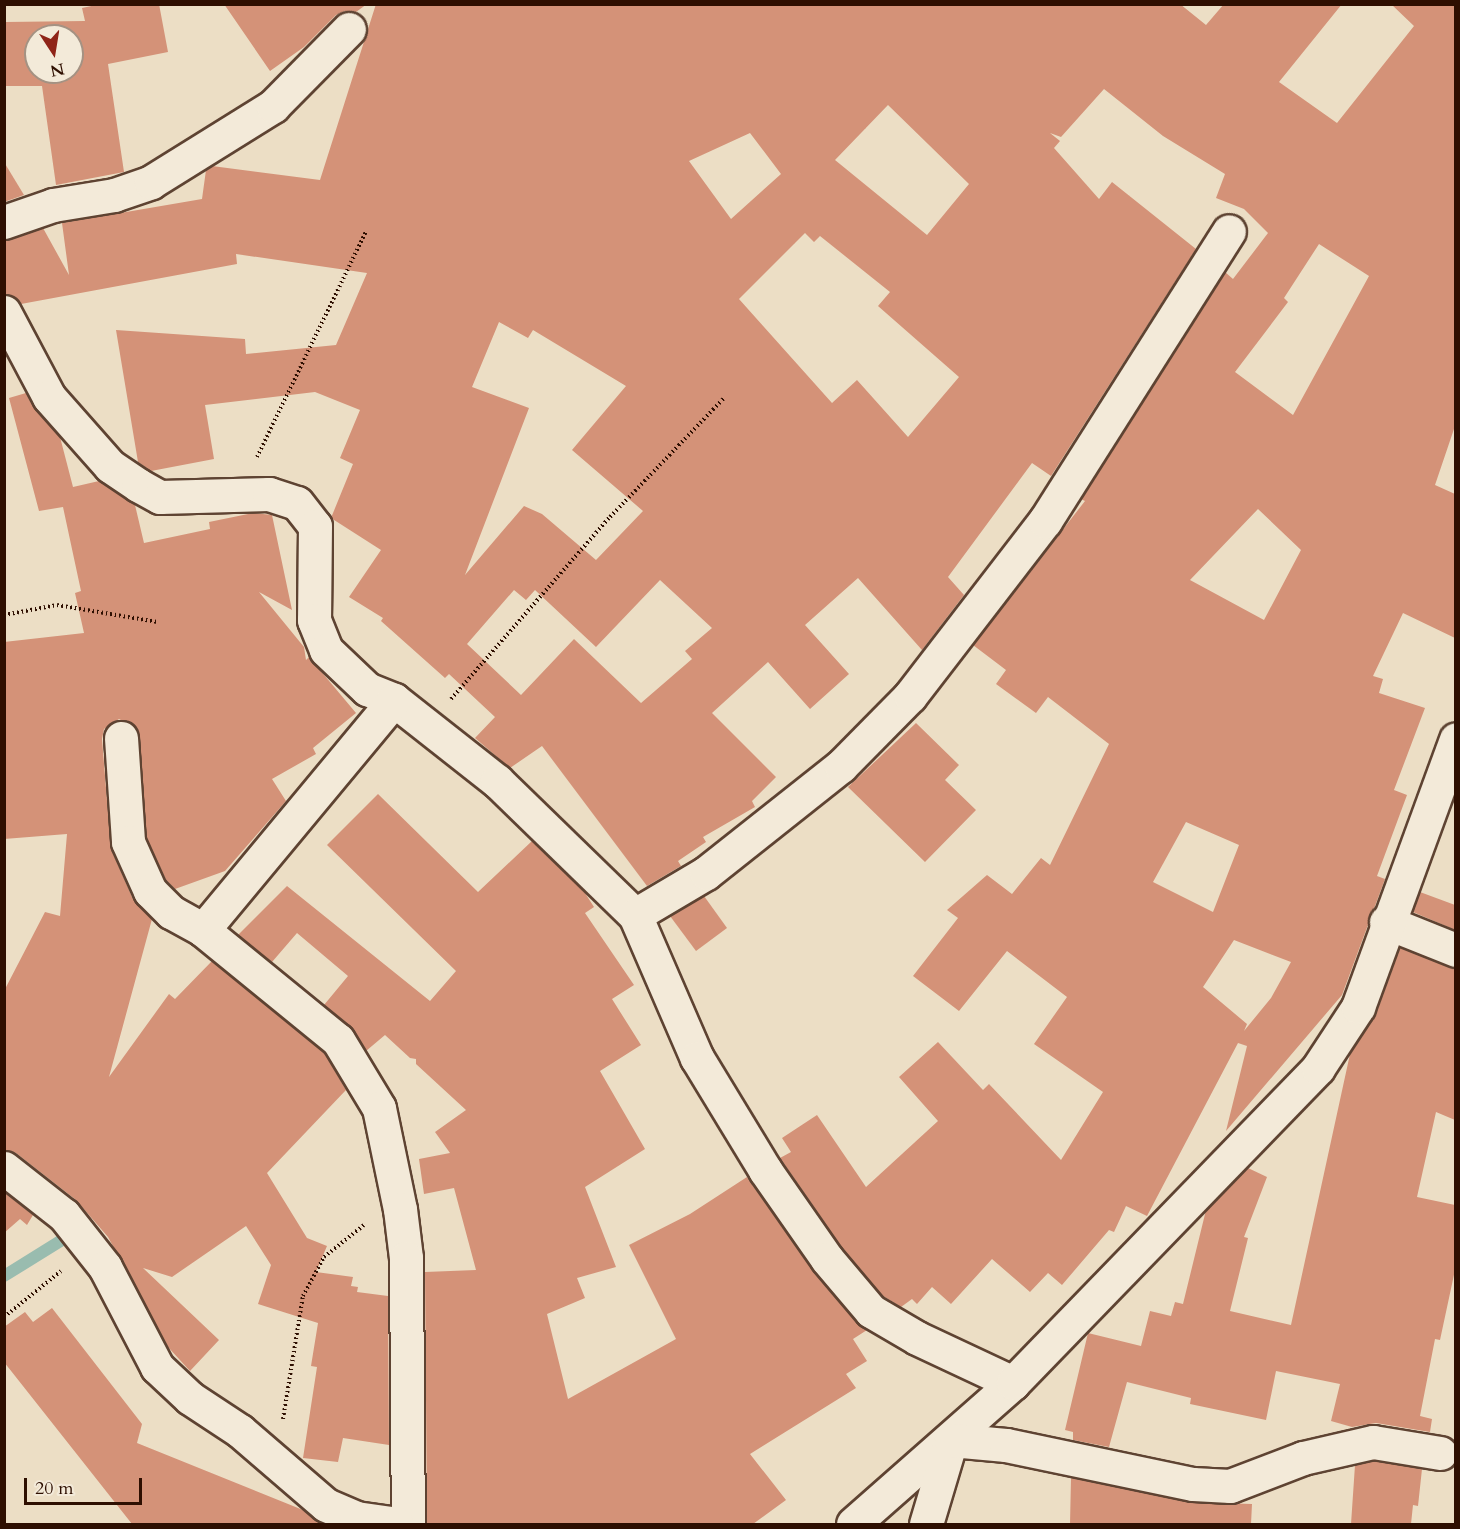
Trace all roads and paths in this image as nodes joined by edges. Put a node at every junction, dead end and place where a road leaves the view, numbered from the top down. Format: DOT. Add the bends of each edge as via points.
graph roads {
  1 [pos="349,29"];
  2 [pos="4,222"];
  3 [pos="1229,231"];
  4 [pos="366,232"];
  5 [pos="4,312"];
  6 [pos="724,398"];
  7 [pos="238,495"];
  8 [pos="4,615"];
  9 [pos="158,622"];
  10 [pos="394,700"];
  11 [pos="428,727"];
  12 [pos="121,738"];
  13 [pos="1455,739"];
  14 [pos="635,915"];
  15 [pos="1386,922"];
  16 [pos="203,930"];
  17 [pos="1455,950"];
  18 [pos="4,1168"];
  19 [pos="400,1209"];
  20 [pos="90,1248"];
  21 [pos="4,1317"];
  22 [pos="1013,1383"];
  23 [pos="951,1440"];
  24 [pos="1440,1453"];
  25 [pos="280,1462"];
  26 [pos="397,1524"];
  27 [pos="408,1524"];
  28 [pos="853,1524"];
  29 [pos="926,1524"];
  1 -- 2 [label="street" via="273,106 151,182 114,195 53,205"];
  3 -- 14 [label="street" via="1045,521 910,696 841,766 706,873"];
  4 -- 7 [label="path"];
  5 -- 7 [label="street" via="49,397 110,466 160,496"];
  6 -- 11 [label="path" via="555,578"];
  7 -- 10 [label="street" via="268,494 297,503 315,526 314,620 326,650 367,689"];
  8 -- 9 [label="path" via="57,605"];
  10 -- 11 [label="street"];
  10 -- 16 [label="street"];
  11 -- 14 [label="street" via="497,781"];
  12 -- 16 [label="street" via="128,842 150,891 171,912"];
  13 -- 15 [label="street"];
  14 -- 22 [label="street" via="697,1058 765,1170 827,1260 871,1311 917,1338"];
  15 -- 17 [label="street"];
  15 -- 22 [label="street" via="1358,1007 1318,1068"];
  16 -- 19 [label="street" via="338,1040 379,1108"];
  18 -- 20 [label="street" via="64,1215"];
  19 -- 25 [label="path" via="364,1225 324,1257 303,1296 283,1417"];
  19 -- 27 [label="street" via="405,1258"];
  20 -- 21 [label="path"];
  20 -- 25 [label="street" via="128,1306 139,1338 157,1367 190,1398"];
  22 -- 23 [label="street"];
  23 -- 24 [label="street" via="1006,1445 1192,1484 1230,1486 1303,1458 1373,1442"];
  23 -- 28 [label="street"];
  23 -- 29 [label="street"];
  25 -- 26 [label="street" via="326,1505 356,1518"];
}
